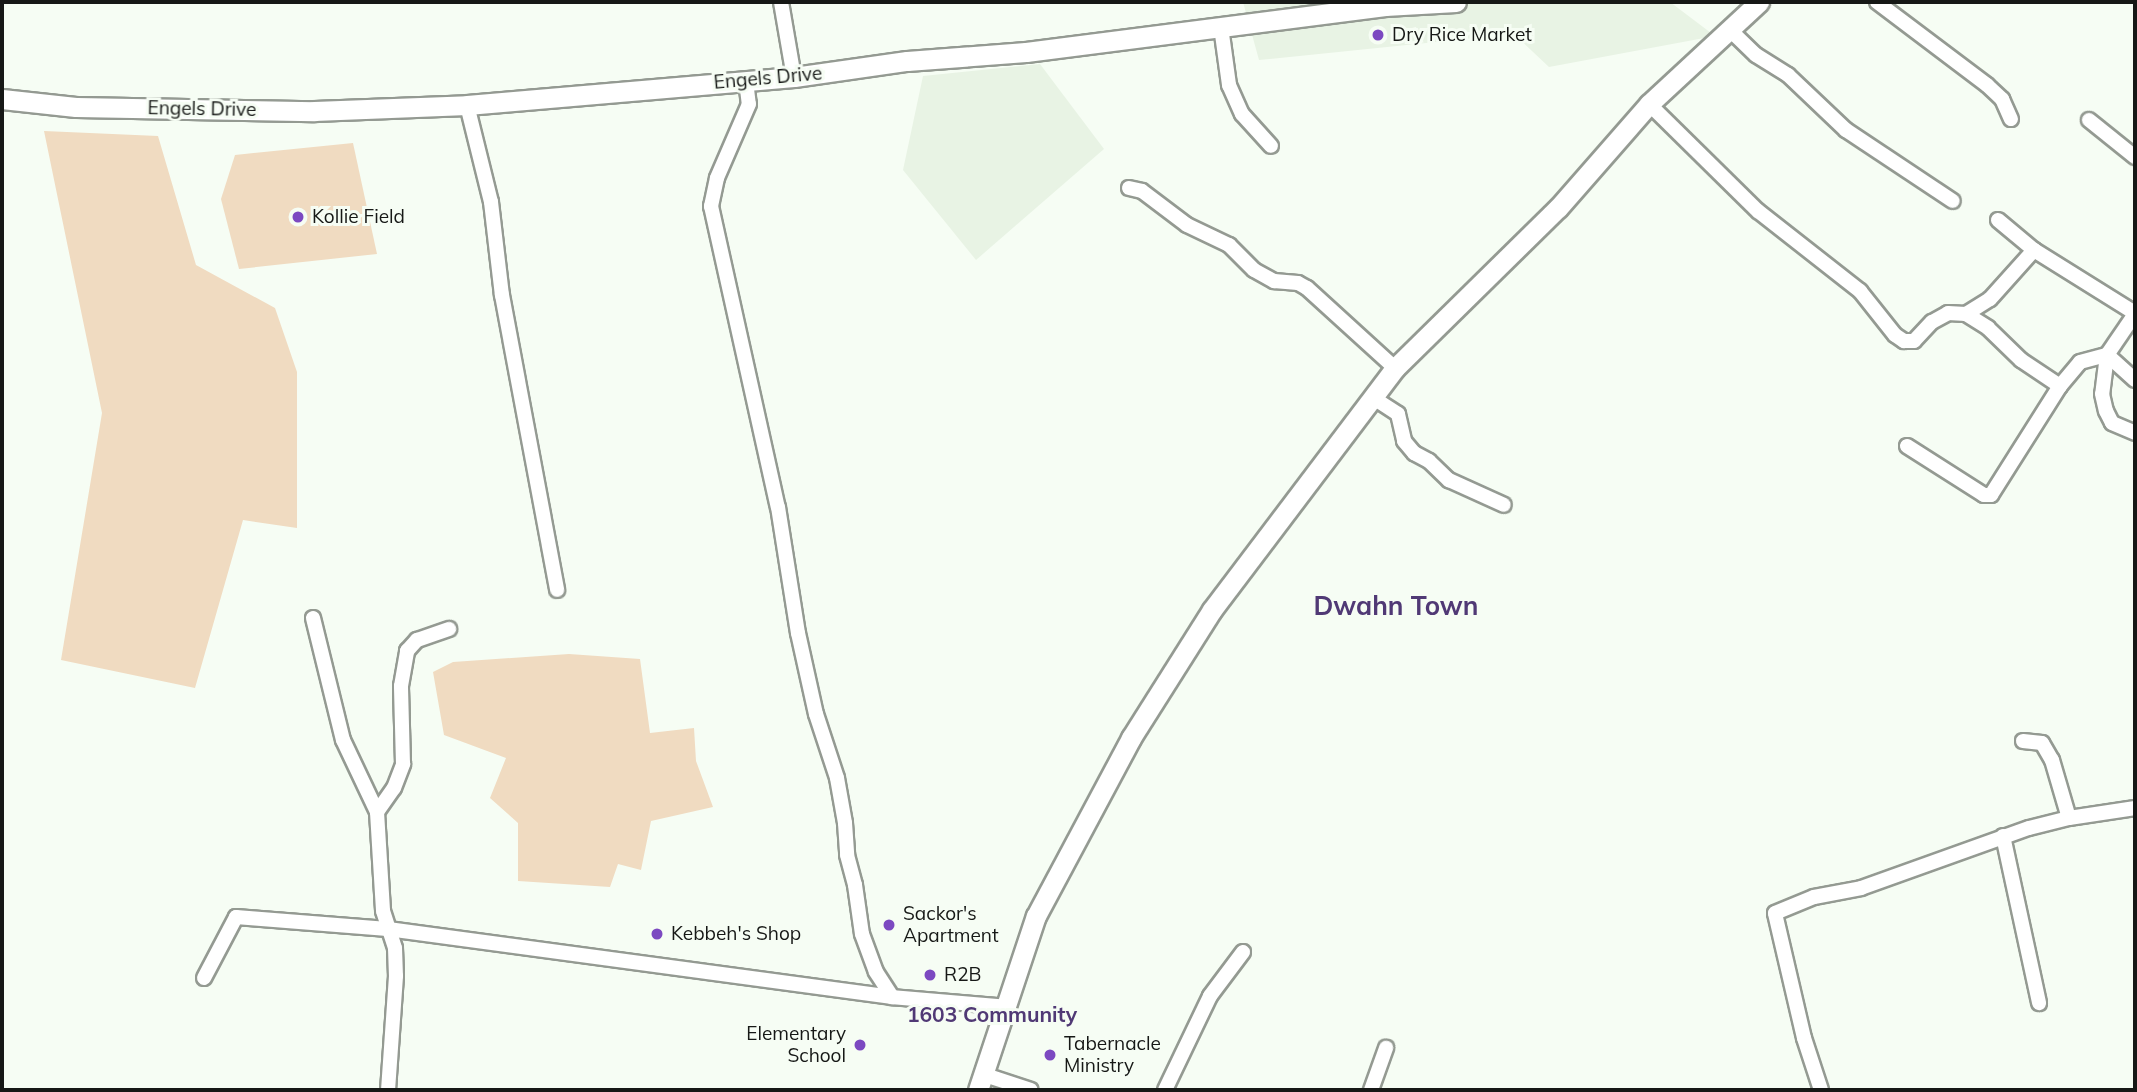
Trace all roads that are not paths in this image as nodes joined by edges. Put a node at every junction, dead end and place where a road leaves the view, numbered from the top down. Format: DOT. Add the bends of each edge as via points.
graph roads {
  1 [pos="781,2"];
  2 [pos="1456,2"];
  3 [pos="1759,2"];
  4 [pos="1877,2"];
  5 [pos="1221,27"];
  6 [pos="1729,29"];
  7 [pos="794,78"];
  8 [pos="746,81"];
  9 [pos="2,99"];
  10 [pos="1649,104"];
  11 [pos="467,105"];
  12 [pos="2011,119"];
  13 [pos="2089,120"];
  14 [pos="1271,146"];
  15 [pos="2135,156"];
  16 [pos="1129,188"];
  17 [pos="1953,201"];
  18 [pos="1998,220"];
  19 [pos="2034,250"];
  20 [pos="1966,314"];
  21 [pos="2135,314"];
  22 [pos="2107,355"];
  23 [pos="1395,368"];
  24 [pos="2135,380"];
  25 [pos="2060,386"];
  26 [pos="1372,397"];
  27 [pos="2135,432"];
  28 [pos="1907,446"];
  29 [pos="1504,505"];
  30 [pos="557,590"];
  31 [pos="313,618"];
  32 [pos="449,629"];
  33 [pos="2023,741"];
  34 [pos="2135,808"];
  35 [pos="377,812"];
  36 [pos="2069,818"];
  37 [pos="2004,836"];
  38 [pos="388,929"];
  39 [pos="1243,953"];
  40 [pos="204,978"];
  41 [pos="892,997"];
  42 [pos="2039,1003"];
  43 [pos="1008,1007"];
  44 [pos="1386,1048"];
  45 [pos="981,1083"];
  46 [pos="1817,1089"];
  47 [pos="388,1090"];
  48 [pos="1031,1090"];
  49 [pos="1166,1090"];
  50 [pos="1371,1090"];
  1 -- 7 [label="street"];
  2 -- 5 [label="street, Engels Drive" via="1385,6"];
  3 -- 6 [label="street"];
  4 -- 12 [label="street" via="1987,85"];
  5 -- 7 [label="street, Engels Drive"];
  5 -- 14 [label="street" via="1228,85 1242,114"];
  6 -- 10 [label="street"];
  6 -- 17 [label="street" via="1756,55 1788,75 1846,130"];
  7 -- 8 [label="street, Engels Drive"];
  8 -- 11 [label="street, Engels Drive"];
  8 -- 41 [label="street" via="749,104 717,178 711,206 778,507 798,633 816,714 837,778 862,934 876,972"];
  9 -- 11 [label="street, Engels Drive" via="76,107 314,111"];
  10 -- 20 [label="street" via="1758,211 1860,291 1904,341 1914,341 1948,313"];
  10 -- 23 [label="street" via="1558,208"];
  11 -- 30 [label="street" via="491,202 502,295"];
  13 -- 15 [label="street"];
  16 -- 23 [label="street" via="1142,191 1187,225 1229,245 1254,270 1273,281 1307,288"];
  18 -- 19 [label="street"];
  19 -- 20 [label="street" via="1990,299"];
  19 -- 21 [label="street"];
  20 -- 25 [label="street"];
  21 -- 22 [label="street"];
  22 -- 24 [label="street"];
  22 -- 25 [label="street" via="2080,362"];
  22 -- 27 [label="street" via="2102,394 2106,411 2112,424"];
  23 -- 26 [label="street"];
  25 -- 28 [label="street" via="1991,495 1984,495"];
  26 -- 29 [label="street" via="1398,414 1404,441 1414,453 1449,480"];
  26 -- 43 [label="street" via="1212,610 1131,738 1036,916"];
  31 -- 35 [label="street" via="343,740"];
  32 -- 35 [label="street" via="417,640 407,652 401,686 403,765"];
  33 -- 36 [label="street" via="2042,743 2052,760"];
  34 -- 36 [label="street"];
  35 -- 38 [label="street"];
  36 -- 37 [label="street"];
  37 -- 42 [label="street"];
  37 -- 46 [label="street" via="1861,888 1814,897 1775,913"];
  38 -- 40 [label="street" via="236,917"];
  38 -- 41 [label="street"];
  38 -- 47 [label="street" via="395,948 396,987"];
  39 -- 49 [label="street" via="1210,996"];
  41 -- 43 [label="street"];
  43 -- 45 [label="street"];
  44 -- 50 [label="street"];
  45 -- 48 [label="street"];
}
